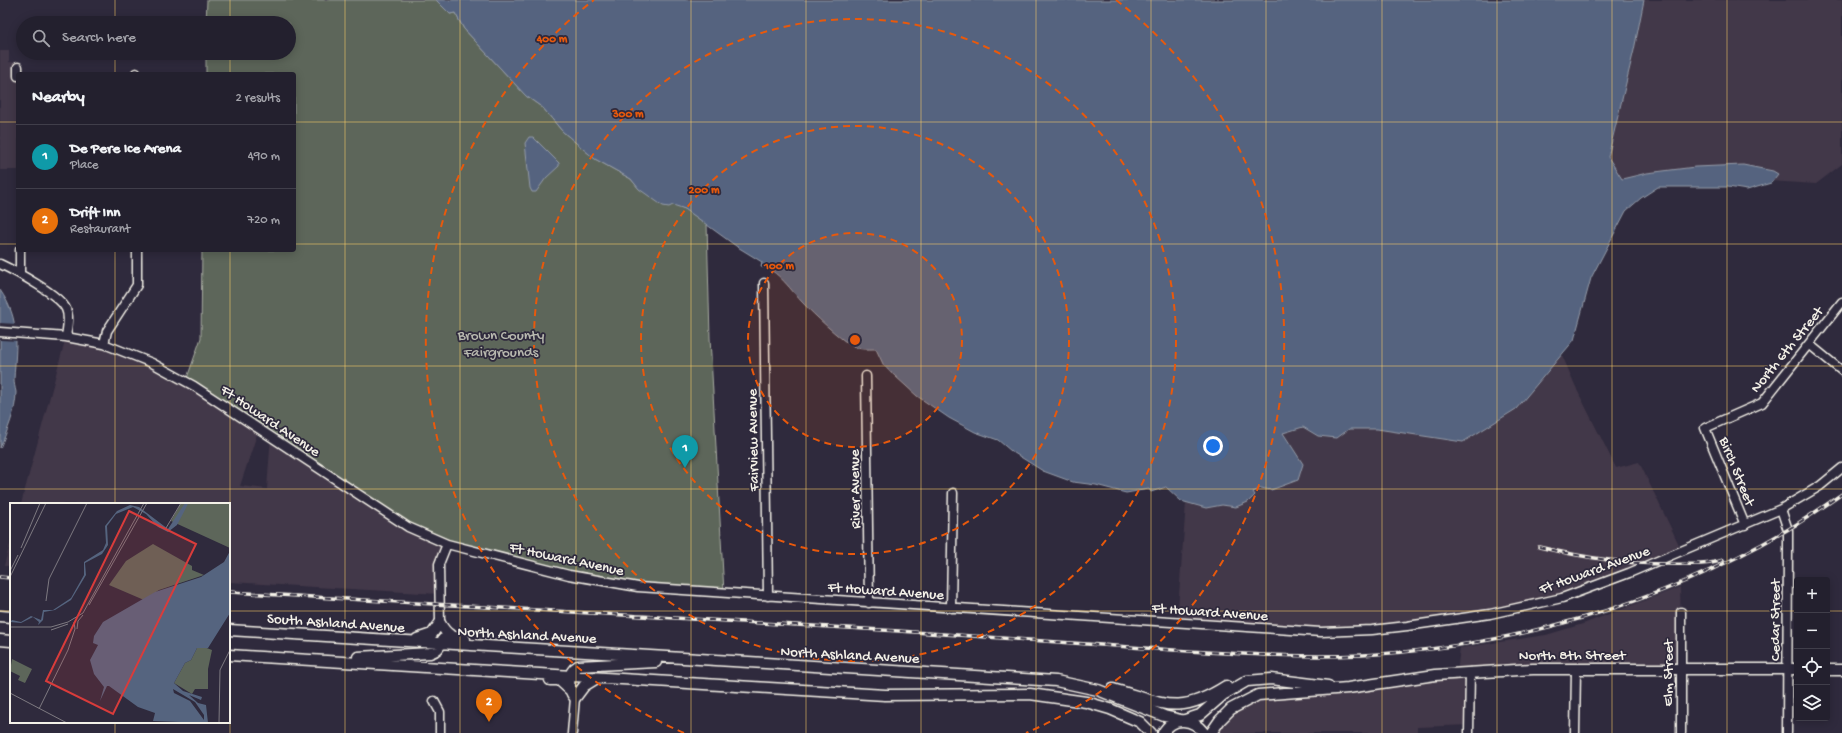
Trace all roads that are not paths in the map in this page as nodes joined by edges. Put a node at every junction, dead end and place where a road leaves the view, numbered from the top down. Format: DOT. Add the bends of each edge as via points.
graph roads {
  1 [pos="18,67"];
  2 [pos="18,72"];
  3 [pos="20,252"];
  4 [pos="137,252"];
  5 [pos="0,264"];
  6 [pos="20,273"];
  7 [pos="764,283"];
  8 [pos="1842,302"];
  9 [pos="0,332"];
  10 [pos="66,337"];
  11 [pos="104,344"];
  12 [pos="1809,344"];
  13 [pos="1842,371"];
  14 [pos="866,376"];
  15 [pos="1705,428"];
  16 [pos="1842,468"];
  17 [pos="953,493"];
  18 [pos="1781,509"];
  19 [pos="1745,524"];
  20 [pos="447,544"];
  21 [pos="768,596"];
  22 [pos="869,603"];
  23 [pos="951,608"];
  24 [pos="1681,612"];
  25 [pos="0,616"];
  26 [pos="10,617"];
  27 [pos="442,627"];
  28 [pos="230,630"];
  29 [pos="0,640"];
  30 [pos="10,641"];
  31 [pos="406,641"];
  32 [pos="442,644"];
  33 [pos="230,654"];
  34 [pos="613,654"];
  35 [pos="684,659"];
  36 [pos="343,661"];
  37 [pos="363,663"];
  38 [pos="1576,669"];
  39 [pos="1682,669"];
  40 [pos="1792,669"];
  41 [pos="1830,670"];
  42 [pos="1842,670"];
  43 [pos="1470,672"];
  44 [pos="570,676"];
  45 [pos="597,678"];
  46 [pos="1247,681"];
  47 [pos="1348,688"];
  48 [pos="1098,690"];
  49 [pos="572,694"];
  50 [pos="434,701"];
  51 [pos="1183,720"];
  52 [pos="440,733"];
  53 [pos="572,733"];
  54 [pos="1150,733"];
  55 [pos="1162,733"];
  56 [pos="1204,733"];
  57 [pos="1211,733"];
  58 [pos="1469,733"];
  59 [pos="1575,733"];
  60 [pos="1681,733"];
  61 [pos="1787,733"];
  1 -- 2 [label="street"];
  3 -- 6 [label="street"];
  4 -- 11 [label="street" via="137,285 107,331"];
  5 -- 6 [label="street"];
  6 -- 10 [label="street" via="61,302 67,310"];
  7 -- 21 [label="street, Fairview Avenue"];
  8 -- 12 [label="street, North 6th Street"];
  9 -- 10 [label="street, Ft Howard Avenue"];
  10 -- 11 [label="street, Ft Howard Avenue"];
  11 -- 20 [label="street, Ft Howard Avenue" via="152,363 194,386 408,527"];
  12 -- 13 [label="street"];
  12 -- 15 [label="street, North 6th Street" via="1762,403"];
  14 -- 22 [label="street, River Avenue"];
  15 -- 19 [label="street, Birch Street"];
  16 -- 18 [label="street, Ft Howard Avenue" via="1820,486"];
  17 -- 23 [label="street"];
  18 -- 19 [label="street, Ft Howard Avenue"];
  18 -- 40 [label="street, Cedar Street" via="1788,530"];
  19 -- 23 [label="street, Ft Howard Avenue" via="1562,598 1490,614 1372,630 1321,632"];
  20 -- 21 [label="street, Ft Howard Avenue" via="569,574 638,587"];
  20 -- 27 [label="street" via="439,564"];
  21 -- 22 [label="street, Ft Howard Avenue"];
  22 -- 23 [label="street, Ft Howard Avenue"];
  24 -- 39 [label="street, Elm Street"];
  25 -- 26 [label="main road"];
  27 -- 31 [label="main road" via="429,636"];
  27 -- 32 [label="main road"];
  27 -- 34 [label="main road" via="451,637 460,639 610,648"];
  28 -- 31 [label="main road, South Ashland Avenue"];
  29 -- 30 [label="main road"];
  31 -- 32 [label="main road, South Ashland Avenue"];
  32 -- 34 [label="main road, North Ashland Avenue"];
  32 -- 36 [label="main road" via="430,654 358,657"];
  33 -- 36 [label="main road"];
  34 -- 35 [label="main road, North Ashland Avenue"];
  35 -- 44 [label="main road" via="653,663 586,664 573,669"];
  35 -- 48 [label="main road, North Ashland Avenue" via="1046,680"];
  36 -- 37 [label="main road"];
  37 -- 44 [label="main road"];
  37 -- 49 [label="main road" via="390,670 556,680 563,682"];
  38 -- 39 [label="main road, North 8th Street"];
  38 -- 43 [label="main road, North 8th Street"];
  38 -- 59 [label="street"];
  39 -- 40 [label="main road, North 8th Street"];
  39 -- 60 [label="street, Elm Street"];
  40 -- 61 [label="street, Cedar Street"];
  41 -- 42 [label="main road"];
  43 -- 47 [label="main road, North 8th Street"];
  43 -- 58 [label="street"];
  44 -- 45 [label="main road"];
  44 -- 49 [label="main road"];
  45 -- 49 [label="main road"];
  45 -- 54 [label="main road" via="885,695 1030,694 1086,702 1110,709 1140,722"];
  46 -- 47 [label="main road, North 8th Street" via="1271,680"];
  46 -- 48 [label="main road, North Ashland Avenue" via="1227,686 1204,700 1183,705 1151,701 1108,688"];
  46 -- 51 [label="main road, North 8th Street" via="1192,720"];
  47 -- 57 [label="main road, North 8th Street" via="1258,696 1231,709"];
  48 -- 51 [label="main road" via="1164,716"];
  49 -- 53 [label="street"];
  50 -- 52 [label="street" via="440,712"];
  51 -- 55 [label="main road, North 8th Street" via="1168,726"];
  51 -- 56 [label="main road" via="1193,722"];
}
